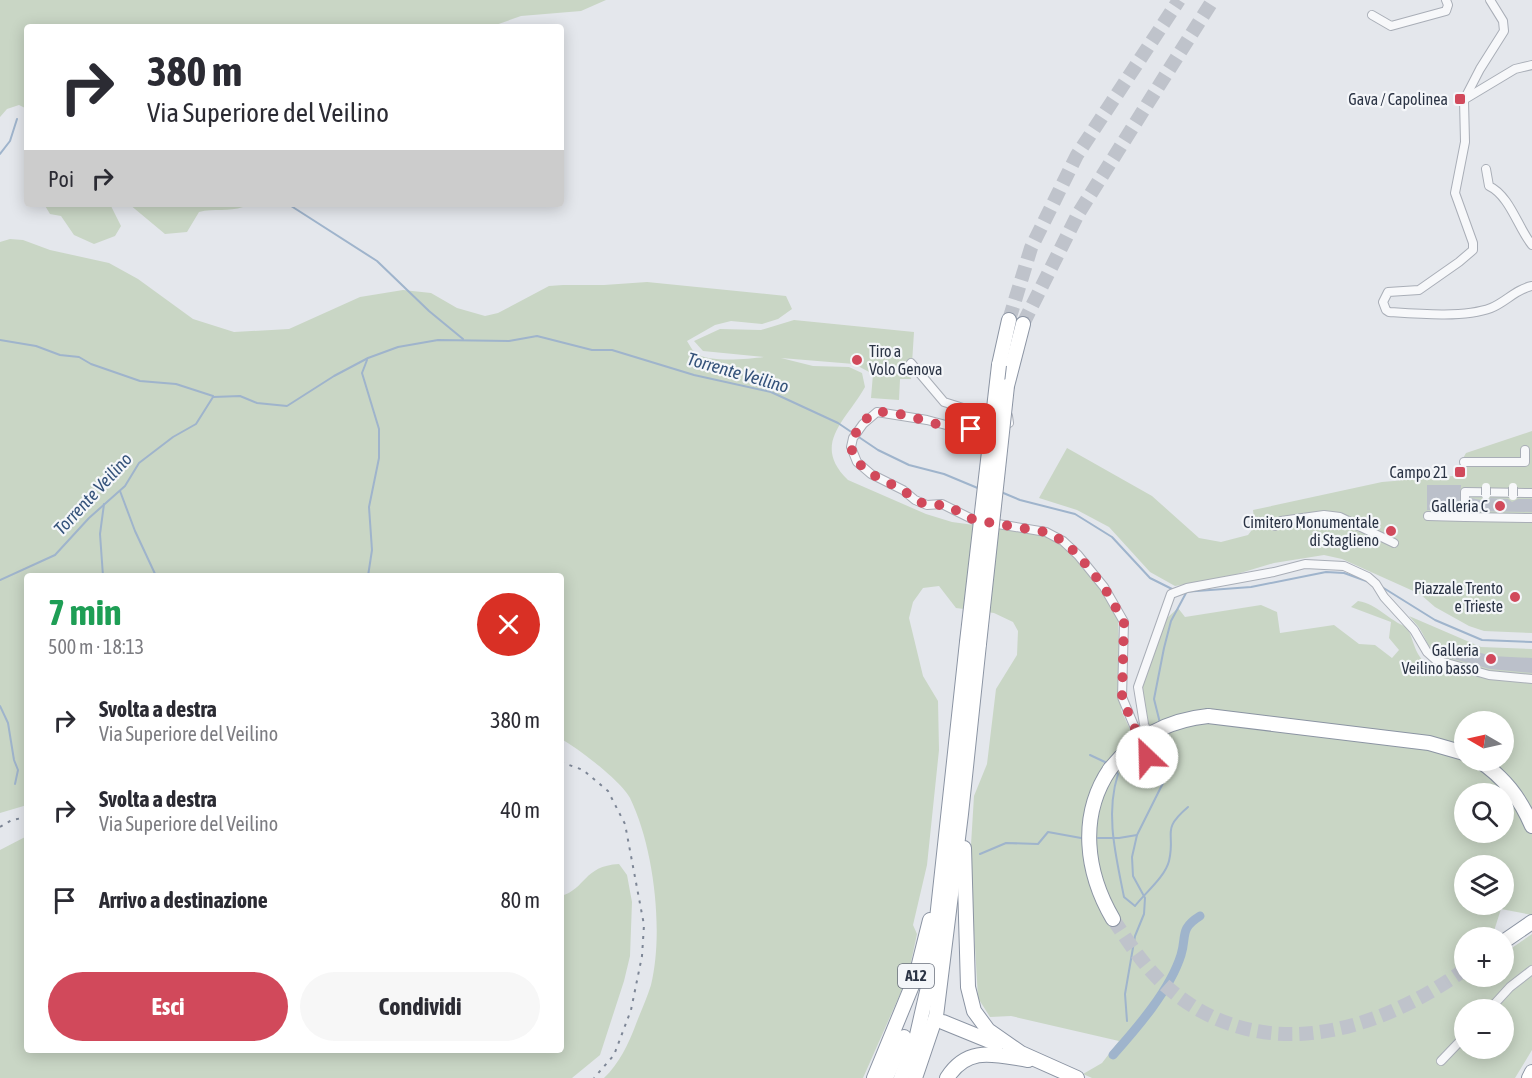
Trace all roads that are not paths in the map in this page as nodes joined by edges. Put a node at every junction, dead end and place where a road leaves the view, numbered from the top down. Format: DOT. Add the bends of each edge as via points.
graph roads {
  1 [pos="1446,0"];
  2 [pos="1490,0"];
  3 [pos="1372,15"];
  4 [pos="1532,65"];
  5 [pos="1464,100"];
  6 [pos="1486,169"];
  7 [pos="1532,245"];
  8 [pos="1532,286"];
  9 [pos="1009,320"];
  10 [pos="1023,324"];
  11 [pos="911,363"];
  12 [pos="1005,365"];
  13 [pos="1525,450"];
  14 [pos="1464,462"];
  15 [pos="1528,462"];
  16 [pos="1532,493"];
  17 [pos="1428,516"];
  18 [pos="1465,517"];
  19 [pos="1532,518"];
  20 [pos="1275,526"];
  21 [pos="1394,543"];
  22 [pos="973,643"];
  23 [pos="1532,679"];
  24 [pos="1454,750"];
  25 [pos="1492,771"];
  26 [pos="961,814"];
  27 [pos="1532,826"];
  28 [pos="943,869"];
  29 [pos="1113,919"];
  30 [pos="1532,922"];
  31 [pos="1514,934"];
  32 [pos="1532,970"];
  33 [pos="1499,999"];
  34 [pos="942,1022"];
  35 [pos="904,1037"];
  36 [pos="1454,1047"];
  37 [pos="1022,1053"];
  38 [pos="1005,1057"];
  39 [pos="1441,1060"];
  40 [pos="1039,1062"];
  41 [pos="1532,1072"];
  42 [pos="874,1078"];
  43 [pos="886,1078"];
  44 [pos="901,1078"];
  45 [pos="915,1078"];
  46 [pos="947,1078"];
  47 [pos="957,1078"];
  48 [pos="1077,1078"];
  49 [pos="1529,1078"];
  1 -- 3 [label="street" via="1446,11 1402,24 1386,24"];
  2 -- 5 [label="street" via="1503,21 1504,32"];
  4 -- 5 [label="street" via="1515,69"];
  5 -- 8 [label="street" via="1465,142 1455,192 1473,250 1419,291 1388,292 1383,298 1384,306 1389,312 1472,312 1495,306"];
  6 -- 7 [label="street" via="1489,186 1507,204"];
  9 -- 12 [label="highway"];
  10 -- 12 [label="highway"];
  11 -- 23 [label="street" via="944,402 982,414 1008,416 1009,423 961,429 882,412 865,420 853,438 852,453 871,474 915,500 927,505 946,505 974,520 1046,532 1078,555 1104,587 1124,622 1122,698 1149,758 1154,754 1138,696 1140,680 1168,599 1187,588 1305,564 1344,566 1376,584 1436,660 1489,675"];
  12 -- 22 [label="highway, bridge" via="1004,407"];
  13 -- 15 [label="street"];
  14 -- 15 [label="street"];
  16 -- 18 [label="street" via="1465,492"];
  17 -- 18 [label="street"];
  18 -- 19 [label="street"];
  20 -- 21 [label="street" via="1281,521 1330,516"];
  22 -- 26 [label="highway"];
  22 -- 28 [label="highway"];
  24 -- 29 [label="highway, bridge" via="1429,743 1209,716 1175,722 1154,732 1134,744 1110,769 1094,801 1089,847 1098,890"];
  25 -- 27 [label="highway" via="1520,802"];
  26 -- 37 [label="highway" via="970,1004 988,1030"];
  26 -- 45 [label="highway" via="936,1016"];
  28 -- 42 [label="highway, A12" via="916,976"];
  28 -- 44 [label="highway" via="927,995"];
  30 -- 31 [label="highway"];
  32 -- 33 [label="street"];
  34 -- 37 [label="highway"];
  35 -- 43 [label="highway"];
  36 -- 39 [label="street"];
  37 -- 40 [label="highway"];
  38 -- 40 [label="highway"];
  38 -- 46 [label="highway" via="970,1057"];
  38 -- 47 [label="highway" via="977,1062"];
  40 -- 48 [label="highway"];
  41 -- 49 [label="highway"];
}
